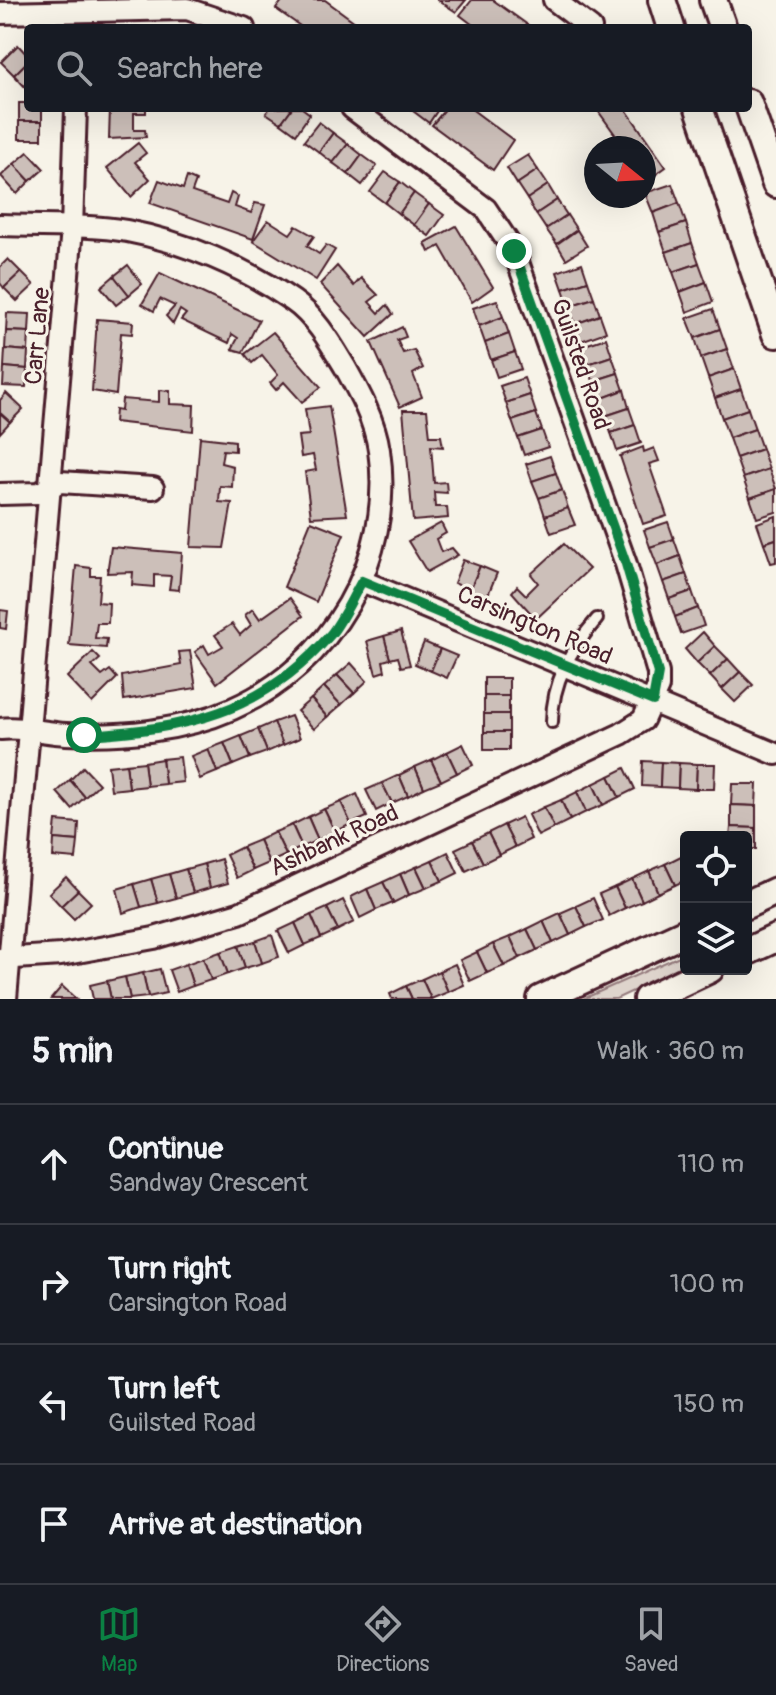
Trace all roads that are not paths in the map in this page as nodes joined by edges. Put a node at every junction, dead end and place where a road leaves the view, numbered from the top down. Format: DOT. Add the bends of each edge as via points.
graph roads {
  1 [pos="554,0"];
  2 [pos="662,0"];
  3 [pos="713,0"];
  4 [pos="0,13"];
  5 [pos="73,13"];
  6 [pos="232,24"];
  7 [pos="586,24"];
  8 [pos="670,24"];
  9 [pos="722,24"];
  10 [pos="76,112"];
  11 [pos="357,112"];
  12 [pos="700,112"];
  13 [pos="751,112"];
  14 [pos="776,184"];
  15 [pos="0,225"];
  16 [pos="72,228"];
  17 [pos="776,334"];
  18 [pos="51,488"];
  19 [pos="153,488"];
  20 [pos="0,494"];
  21 [pos="362,581"];
  22 [pos="597,619"];
  23 [pos="566,666"];
  24 [pos="653,701"];
  25 [pos="552,722"];
  26 [pos="0,729"];
  27 [pos="30,730"];
  28 [pos="776,754"];
  29 [pos="776,891"];
  30 [pos="750,903"];
  31 [pos="680,935"];
  32 [pos="776,938"];
  33 [pos="752,949"];
  34 [pos="5,958"];
  35 [pos="698,975"];
  36 [pos="655,997"];
  37 [pos="6,999"];
  38 [pos="541,999"];
  1 -- 7 [label="street"];
  2 -- 8 [label="street"];
  3 -- 9 [label="street"];
  4 -- 5 [label="street"];
  5 -- 6 [label="street" via="187,9"];
  10 -- 16 [label="street, Carr Lane"];
  11 -- 24 [label="street, Guilsted Road" via="486,209 514,251 630,578 658,673"];
  12 -- 17 [label="street"];
  13 -- 14 [label="street"];
  15 -- 16 [label="street"];
  16 -- 18 [label="street, Carr Lane"];
  16 -- 21 [label="street" via="125,231 176,244 250,274 296,303 330,342 360,393 379,449 381,503"];
  18 -- 19 [label="street" via="60,482"];
  18 -- 20 [label="street"];
  18 -- 27 [label="street, Carr Lane"];
  21 -- 23 [label="street, Carsington Road"];
  21 -- 27 [label="street" via="332,632 288,676 230,711 139,732 84,735"];
  22 -- 23 [label="lane" via="574,646"];
  23 -- 24 [label="street, Carsington Road"];
  23 -- 25 [label="lane" via="552,696"];
  24 -- 28 [label="street, Carsington Road"];
  24 -- 34 [label="street, Ashbank Road" via="643,720 621,734 239,913 154,938 61,955"];
  26 -- 27 [label="street"];
  27 -- 34 [label="street, Carr Lane"];
  29 -- 30 [label="street"];
  31 -- 38 [label="street"];
  32 -- 33 [label="street"];
  34 -- 37 [label="street, Carr Lane"];
  35 -- 36 [label="street"];
}
